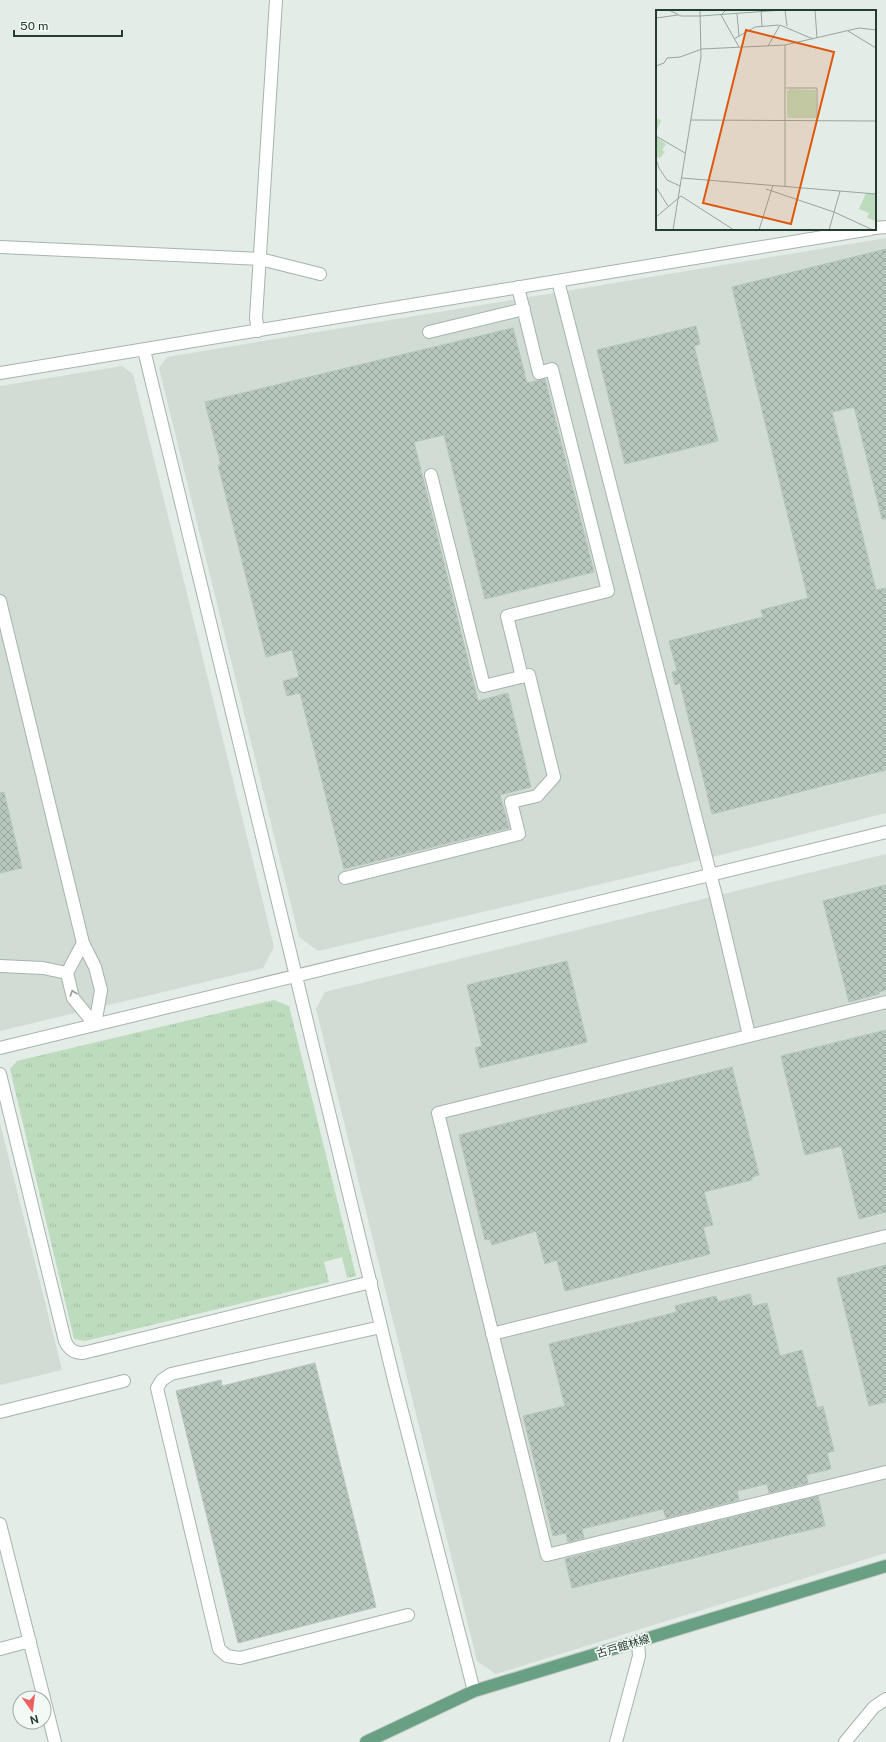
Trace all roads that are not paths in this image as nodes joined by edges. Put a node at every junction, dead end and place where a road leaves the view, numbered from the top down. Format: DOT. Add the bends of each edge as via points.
graph roads {
  1 [pos="276,0"];
  2 [pos="886,226"];
  3 [pos="876,228"];
  4 [pos="865,230"];
  5 [pos="0,247"];
  6 [pos="260,259"];
  7 [pos="320,274"];
  8 [pos="558,281"];
  9 [pos="518,287"];
  10 [pos="524,309"];
  11 [pos="258,331"];
  12 [pos="429,332"];
  13 [pos="144,350"];
  14 [pos="0,374"];
  15 [pos="431,475"];
  16 [pos="0,601"];
  17 [pos="5,644"];
  18 [pos="522,677"];
  19 [pos="886,832"];
  20 [pos="710,876"];
  21 [pos="345,878"];
  22 [pos="83,943"];
  23 [pos="0,966"];
  24 [pos="67,973"];
  25 [pos="296,976"];
  26 [pos="886,1002"];
  27 [pos="95,1024"];
  28 [pos="749,1035"];
  29 [pos="0,1048"];
  30 [pos="0,1074"];
  31 [pos="886,1236"];
  32 [pos="371,1282"];
  33 [pos="381,1327"];
  34 [pos="492,1334"];
  35 [pos="124,1381"];
  36 [pos="0,1412"];
  37 [pos="886,1472"];
  38 [pos="0,1524"];
  39 [pos="886,1566"];
  40 [pos="408,1615"];
  41 [pos="30,1641"];
  42 [pos="638,1641"];
  43 [pos="0,1649"];
  44 [pos="474,1691"];
  45 [pos="886,1698"];
  46 [pos="55,1742"];
  47 [pos="366,1742"];
  48 [pos="616,1742"];
  49 [pos="845,1742"];
  1 -- 6 [label="street"];
  2 -- 3 [label="street"];
  4 -- 8 [label="street"];
  5 -- 6 [label="street"];
  6 -- 7 [label="street"];
  6 -- 11 [label="street" via="256,318"];
  8 -- 9 [label="street"];
  8 -- 20 [label="street"];
  9 -- 10 [label="street"];
  9 -- 11 [label="street"];
  10 -- 12 [label="street"];
  10 -- 18 [label="street" via="540,373 552,369 608,591 507,616"];
  11 -- 13 [label="street"];
  13 -- 14 [label="street"];
  13 -- 25 [label="street"];
  15 -- 18 [label="street" via="484,686"];
  16 -- 17 [label="street"];
  17 -- 22 [label="street"];
  18 -- 21 [label="street" via="529,675 554,777 536,796 511,802 519,834"];
  19 -- 20 [label="street"];
  20 -- 25 [label="street"];
  20 -- 28 [label="street"];
  22 -- 24 [label="street"];
  22 -- 27 [label="street" via="95,967 101,990"];
  23 -- 24 [label="street" via="43,968"];
  27 -- 24 [label="street, one-way" via="74,998"];
  25 -- 27 [label="street"];
  25 -- 32 [label="street"];
  26 -- 28 [label="street"];
  27 -- 29 [label="street"];
  28 -- 34 [label="street" via="438,1113"];
  30 -- 32 [label="street" via="65,1342 75,1353 83,1354"];
  31 -- 34 [label="street"];
  32 -- 33 [label="street"];
  33 -- 40 [label="street" via="171,1374 162,1380 157,1388 219,1649 227,1656 240,1658"];
  33 -- 44 [label="street"];
  34 -- 37 [label="street" via="547,1555"];
  35 -- 36 [label="street"];
  38 -- 41 [label="street"];
  39 -- 42 [label="main road, 古戸館林線"];
  41 -- 43 [label="street"];
  41 -- 46 [label="street"];
  42 -- 44 [label="main road, 古戸館林線"];
  42 -- 48 [label="street" via="639,1656"];
  44 -- 47 [label="main road, 古戸館林線"];
  45 -- 49 [label="street" via="874,1707"];
}
